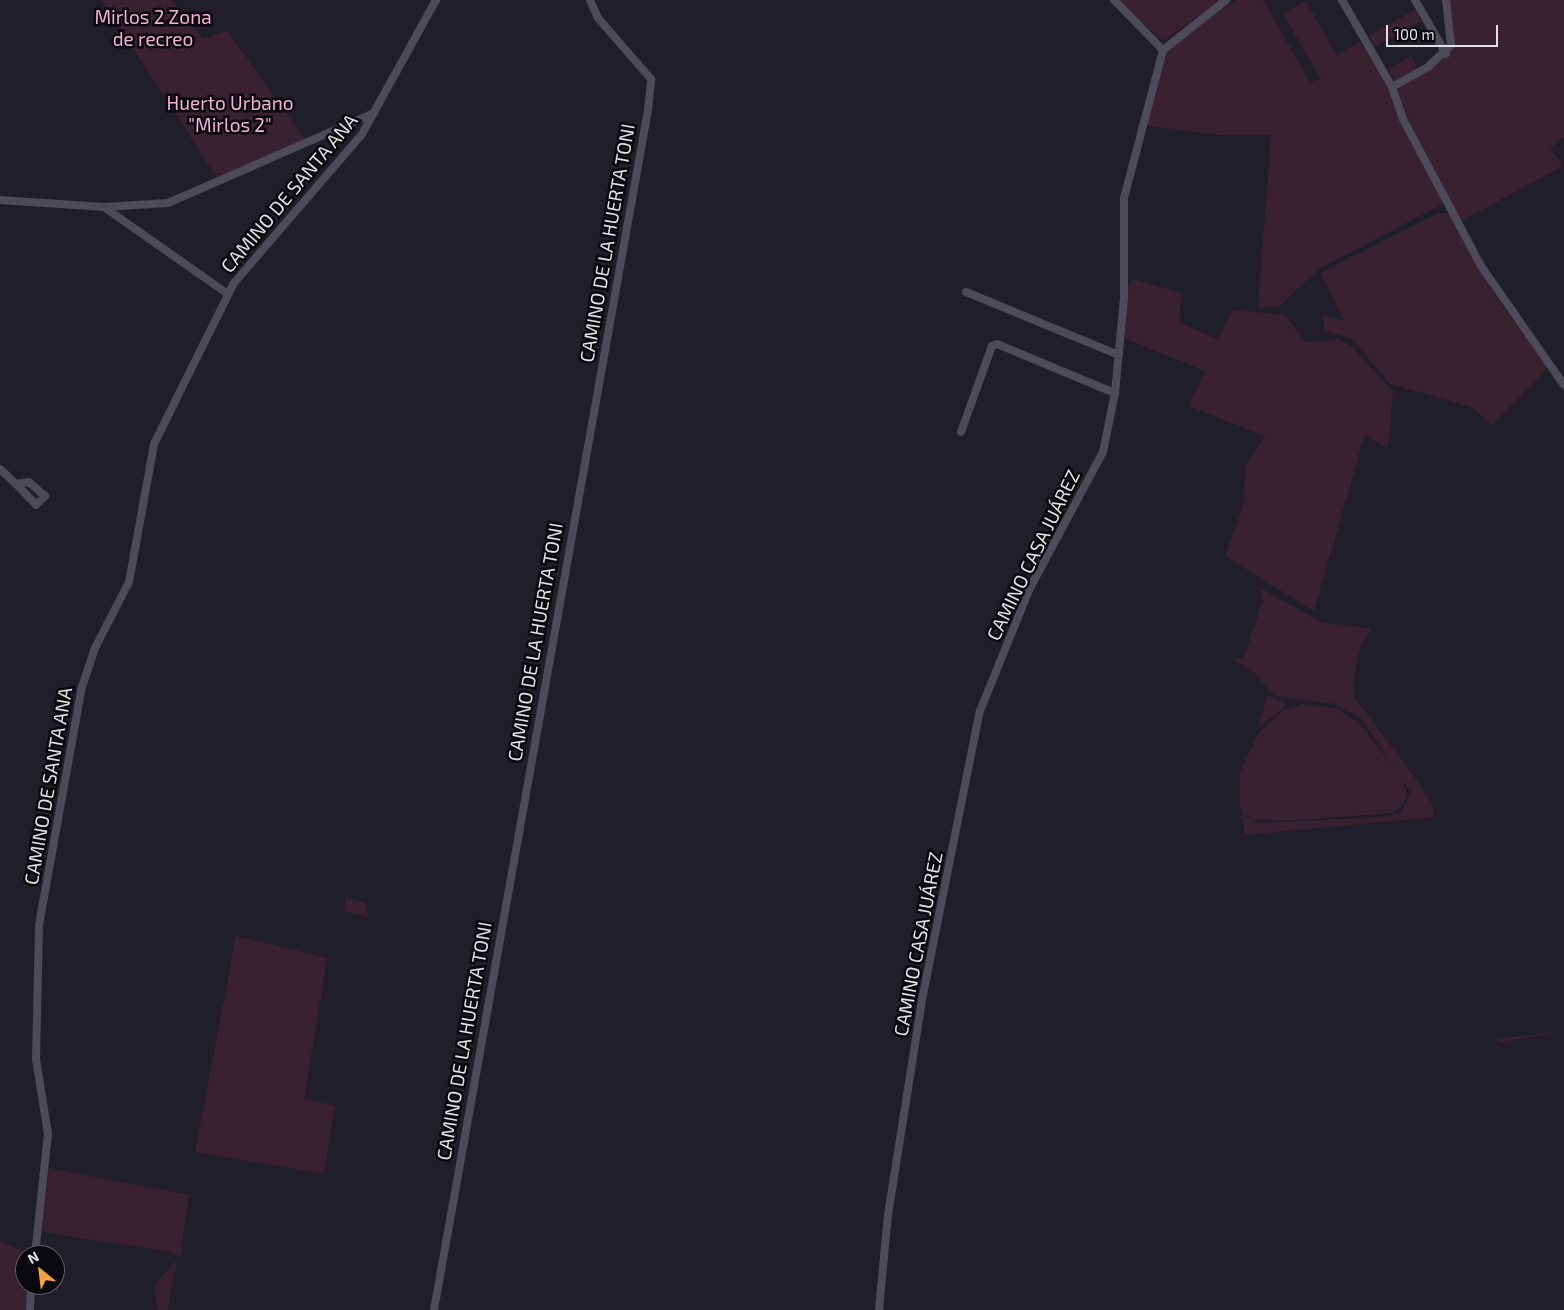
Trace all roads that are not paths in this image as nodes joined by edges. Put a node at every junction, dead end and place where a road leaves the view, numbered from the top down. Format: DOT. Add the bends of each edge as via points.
graph roads {
  1 [pos="436,0"];
  2 [pos="590,0"];
  3 [pos="1114,0"];
  4 [pos="1342,0"];
  5 [pos="1415,0"];
  6 [pos="1446,0"];
  7 [pos="1224,1"];
  8 [pos="1163,50"];
  9 [pos="1446,54"];
  10 [pos="1392,87"];
  11 [pos="378,111"];
  12 [pos="0,201"];
  13 [pos="104,207"];
  14 [pos="966,292"];
  15 [pos="228,294"];
  16 [pos="1119,355"];
  17 [pos="1564,385"];
  18 [pos="1115,393"];
  19 [pos="961,432"];
  20 [pos="0,469"];
  21 [pos="16,484"];
  22 [pos="36,1245"];
  23 [pos="31,1295"];
  24 [pos="30,1310"];
  25 [pos="434,1310"];
  26 [pos="879,1310"];
  1 -- 11 [label="street, CAMINO DE SANTA ANA"];
  2 -- 25 [label="street, CAMINO DE LA HUERTA TONI" via="598,18 648,74 648,110"];
  3 -- 8 [label="street"];
  4 -- 10 [label="street"];
  5 -- 9 [label="street"];
  6 -- 9 [label="street" via="1451,45"];
  7 -- 8 [label="street"];
  8 -- 16 [label="street, CAMINO CASA JUÁREZ" via="1124,198 1124,297"];
  9 -- 10 [label="street"];
  10 -- 17 [label="street" via="1403,119 1481,266"];
  11 -- 13 [label="street" via="198,193 144,207"];
  11 -- 15 [label="street, CAMINO DE SANTA ANA"];
  12 -- 13 [label="street"];
  13 -- 15 [label="street"];
  14 -- 16 [label="street"];
  15 -- 22 [label="street, CAMINO DE SANTA ANA" via="154,444 129,582 95,648 68,750 35,978 39,1004 36,1059 48,1134"];
  16 -- 18 [label="street, CAMINO CASA JUÁREZ"];
  18 -- 19 [label="street" via="997,344 992,346"];
  18 -- 26 [label="street, CAMINO CASA JUÁREZ" via="1103,452 1030,588 980,711 922,1000 888,1215"];
  20 -- 21 [label="street"];
  23 -- 24 [label="street"];
}
